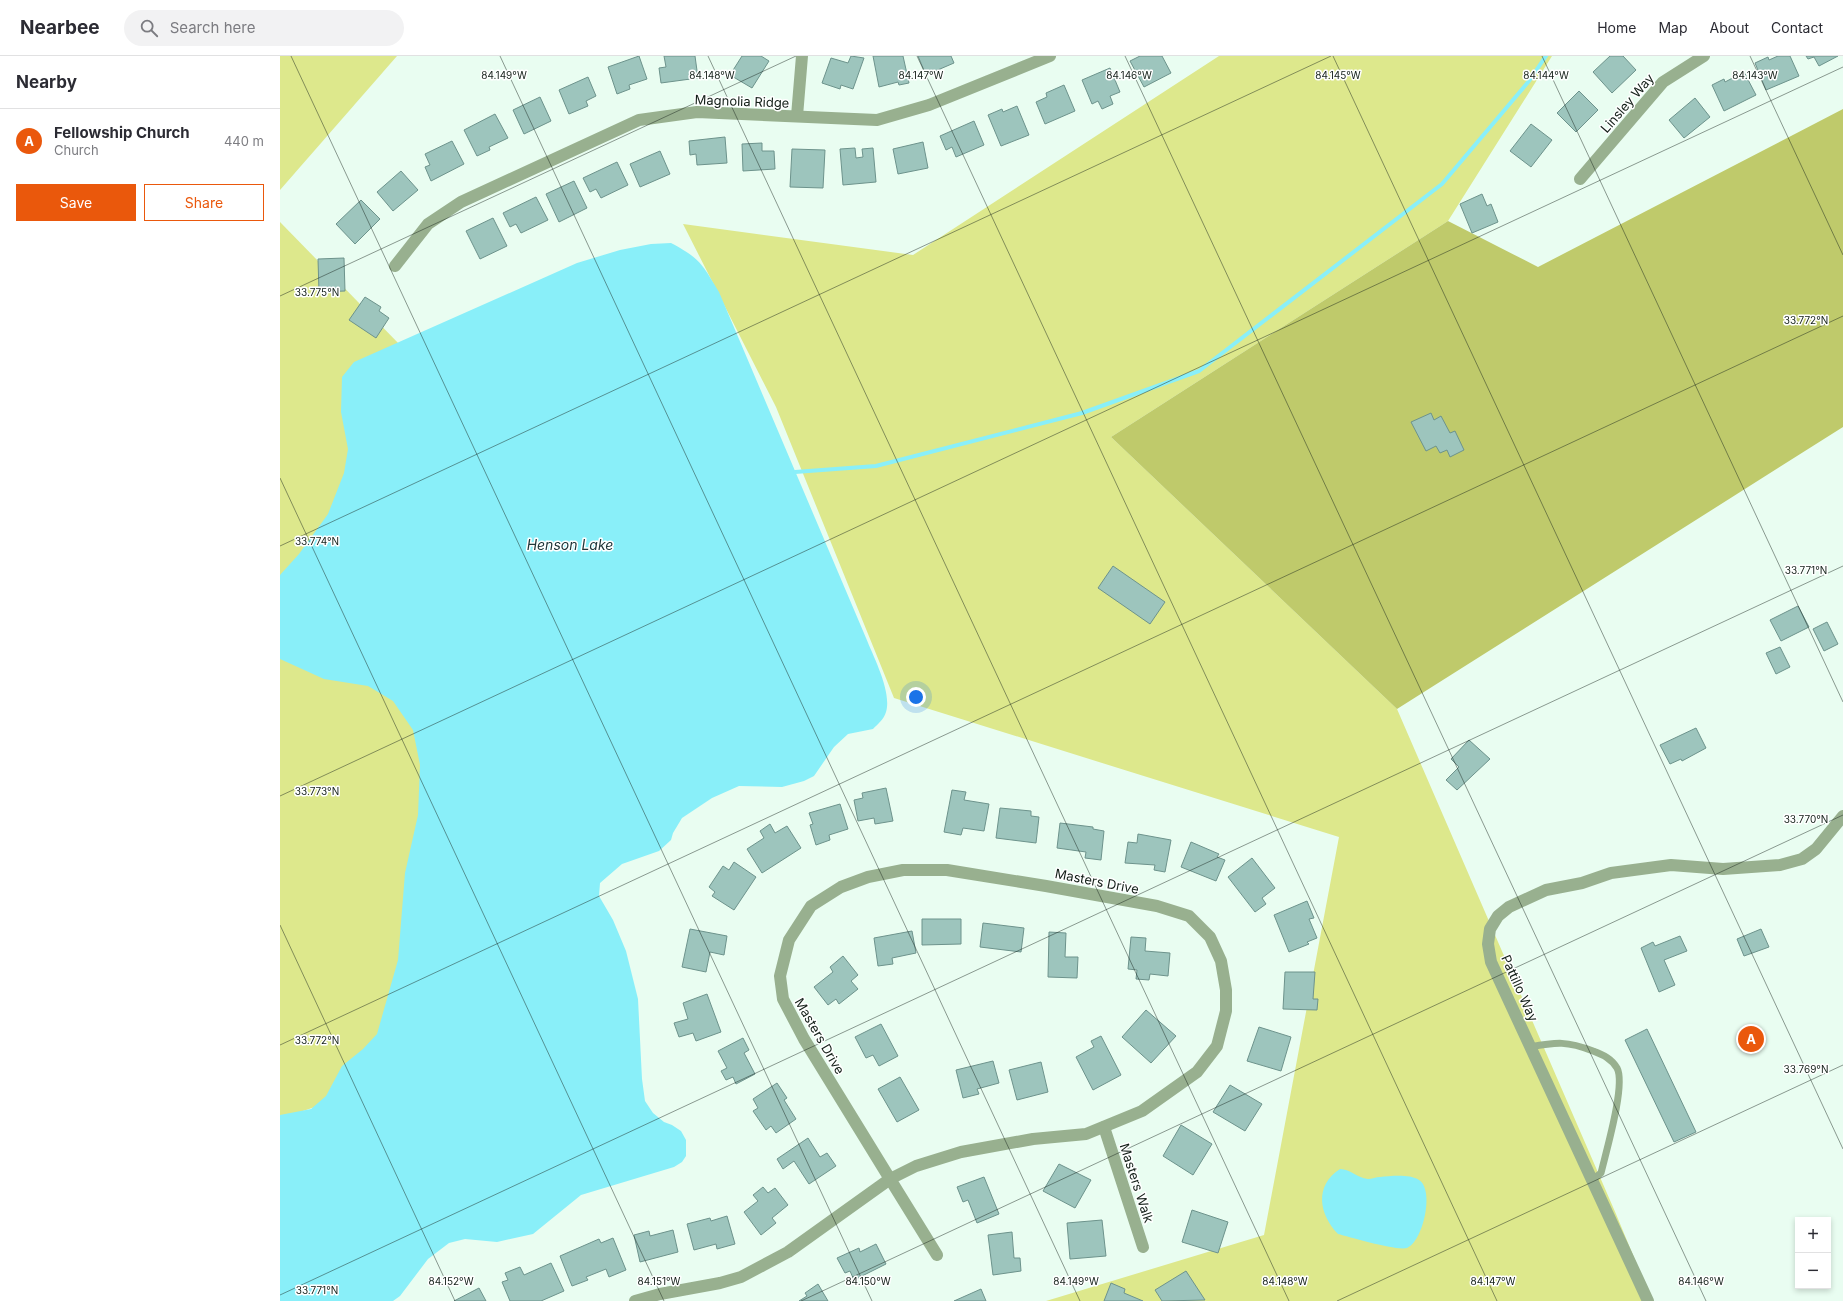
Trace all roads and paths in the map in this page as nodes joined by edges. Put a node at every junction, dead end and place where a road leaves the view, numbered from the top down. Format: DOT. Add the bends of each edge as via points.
graph roads {
  1 [pos="802,56"];
  2 [pos="1050,56"];
  3 [pos="1704,56"];
  4 [pos="797,116"];
  5 [pos="1580,179"];
  6 [pos="395,266"];
  7 [pos="1843,816"];
  8 [pos="1530,1047"];
  9 [pos="1104,1127"];
  10 [pos="890,1179"];
  11 [pos="1592,1180"];
  12 [pos="1143,1247"];
  13 [pos="937,1255"];
  14 [pos="635,1301"];
  15 [pos="1648,1301"];
  1 -- 4 [label="street"];
  2 -- 4 [label="street, Magnolia Ridge" via="929,105 877,120"];
  3 -- 5 [label="street, Linsley Way" via="1663,82"];
  4 -- 6 [label="street, Magnolia Ridge" via="696,112 639,120 461,202 428,224"];
  7 -- 8 [label="street, Pattillo Way" via="1816,849 1802,859 1780,865 1723,869 1672,865 1611,873 1582,883 1546,890 1510,907 1498,916 1490,929 1488,944 1491,962"];
  8 -- 11 [label="street, Pattillo Way"];
  8 -- 11 [label="lane" via="1556,1042 1577,1045 1608,1057 1617,1069 1620,1078 1618,1097 1601,1173"];
  9 -- 10 [label="street, Masters Drive" via="1086,1134 1033,1139 961,1152 916,1166"];
  9 -- 10 [label="street, Masters Drive" via="1142,1111 1197,1072 1217,1046 1226,1011 1226,990 1221,961 1210,937 1189,916 1157,906 1046,886 947,870 903,870 868,877 841,887 811,906 789,940 780,976 783,999 804,1039"];
  9 -- 12 [label="street, Masters Walk"];
  10 -- 13 [label="street, Masters Drive"];
  10 -- 14 [label="street, Masters Drive" via="788,1252 741,1277"];
  11 -- 15 [label="street, Pattillo Way"];
}
